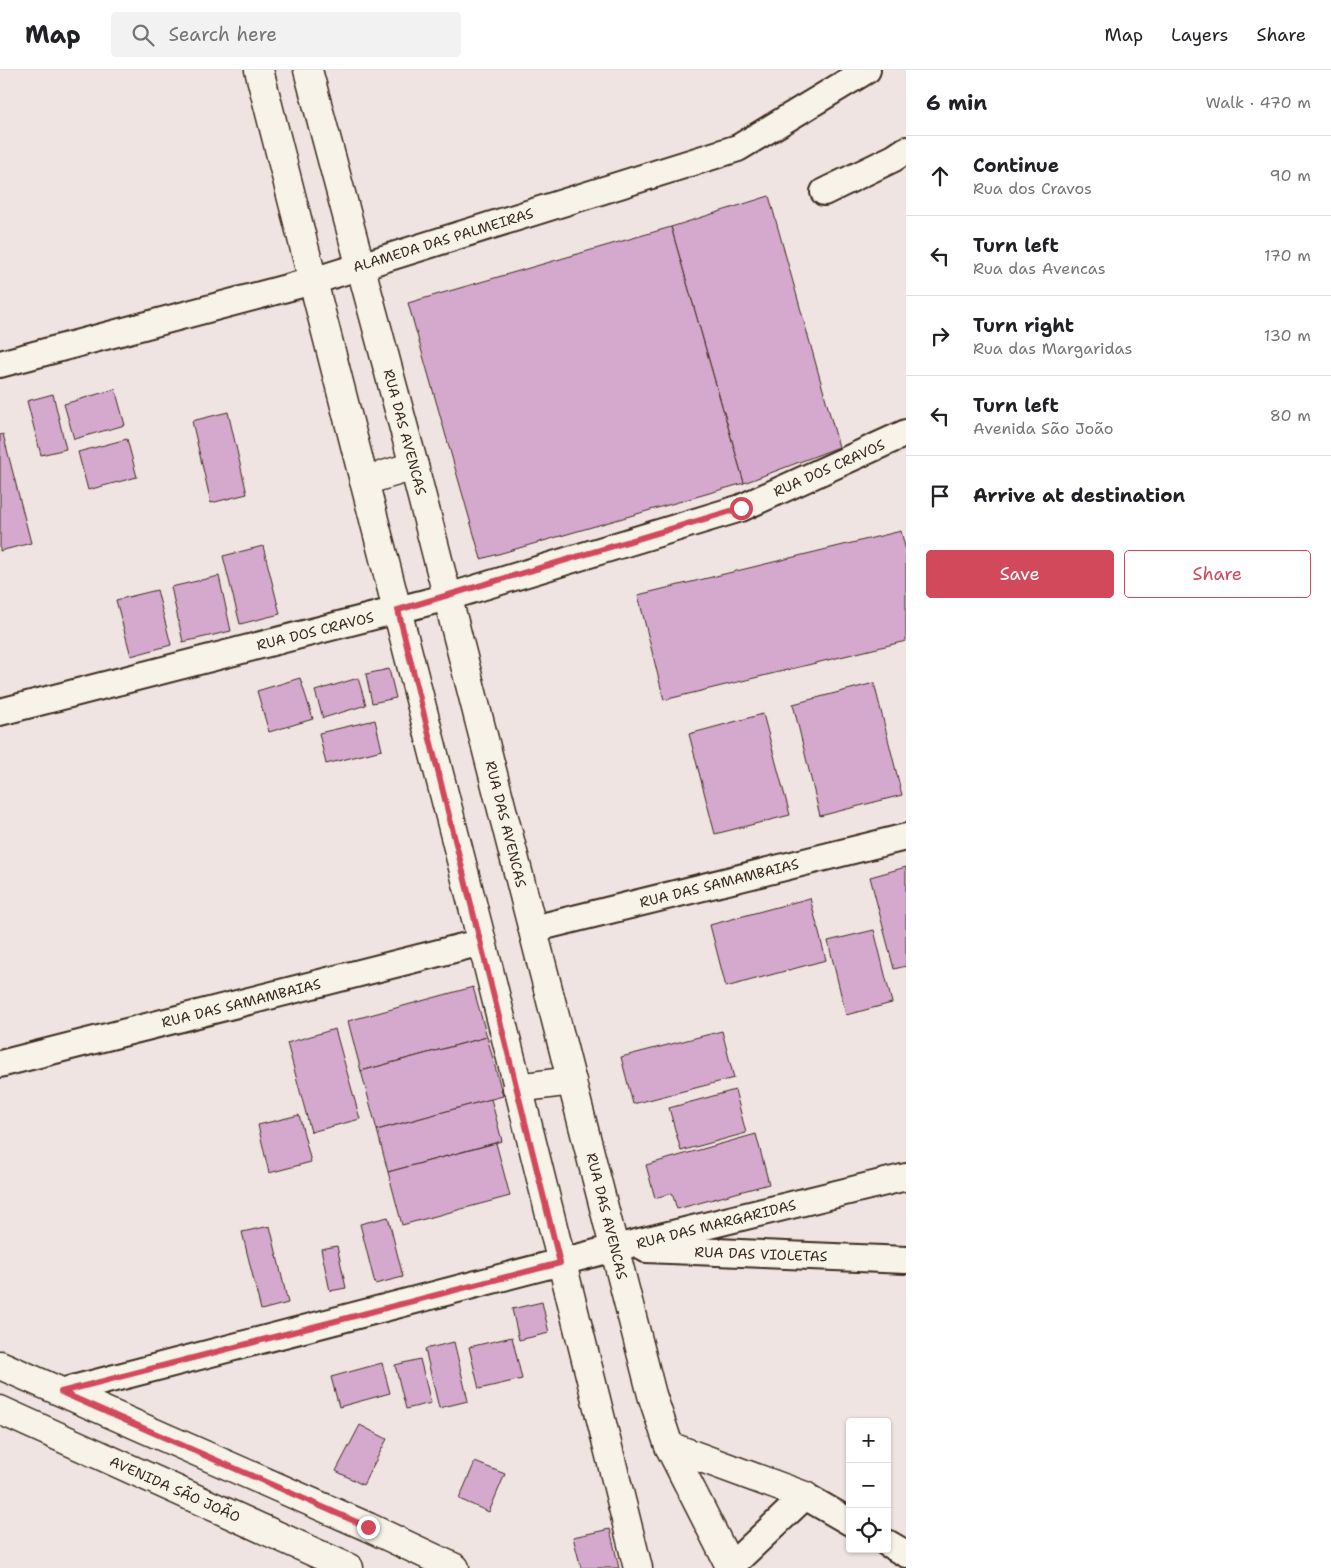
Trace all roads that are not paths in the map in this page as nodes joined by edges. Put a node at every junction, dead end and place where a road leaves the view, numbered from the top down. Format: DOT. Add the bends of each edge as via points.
graph roads {
  1 [pos="259,70"];
  2 [pos="308,70"];
  3 [pos="867,70"];
  4 [pos="906,150"];
  5 [pos="824,192"];
  6 [pos="361,266"];
  7 [pos="313,282"];
  8 [pos="0,364"];
  9 [pos="906,433"];
  10 [pos="414,466"];
  11 [pos="364,481"];
  12 [pos="448,597"];
  13 [pos="398,610"];
  14 [pos="0,712"];
  15 [pos="906,837"];
  16 [pos="533,929"];
  17 [pos="482,942"];
  18 [pos="0,1064"];
  19 [pos="572,1081"];
  20 [pos="517,1088"];
  21 [pos="906,1177"];
  22 [pos="615,1248"];
  23 [pos="906,1260"];
  24 [pos="560,1263"];
  25 [pos="0,1364"];
  26 [pos="61,1392"];
  27 [pos="0,1410"];
  28 [pos="669,1446"];
  29 [pos="805,1496"];
  30 [pos="846,1520"];
  31 [pos="891,1545"];
  32 [pos="906,1554"];
  33 [pos="349,1568"];
  34 [pos="455,1568"];
  35 [pos="638,1568"];
  36 [pos="729,1568"];
  1 -- 7 [label="street"];
  2 -- 6 [label="street, RUA DAS AVENCAS"];
  3 -- 6 [label="street, ALAMEDA DAS PALMEIRAS" via="738,148"];
  4 -- 5 [label="street"];
  6 -- 7 [label="street, ALAMEDA DAS PALMEIRAS"];
  6 -- 10 [label="street, RUA DAS AVENCAS"];
  7 -- 8 [label="street, ALAMEDA DAS PALMEIRAS"];
  7 -- 11 [label="street"];
  9 -- 12 [label="street, RUA DOS CRAVOS" via="741,508"];
  10 -- 11 [label="street"];
  10 -- 12 [label="street, RUA DAS AVENCAS"];
  11 -- 13 [label="street"];
  12 -- 13 [label="street, RUA DOS CRAVOS"];
  12 -- 16 [label="street, RUA DAS AVENCAS"];
  13 -- 14 [label="street, RUA DOS CRAVOS"];
  13 -- 17 [label="street"];
  15 -- 16 [label="street, RUA DAS SAMAMBAIAS"];
  16 -- 19 [label="street, RUA DAS AVENCAS"];
  17 -- 18 [label="street, RUA DAS SAMAMBAIAS"];
  17 -- 20 [label="street"];
  19 -- 20 [label="street"];
  19 -- 22 [label="street, RUA DAS AVENCAS"];
  20 -- 24 [label="street"];
  21 -- 22 [label="street, RUA DAS MARGARIDAS"];
  22 -- 23 [label="street, RUA DAS VIOLETAS"];
  22 -- 24 [label="street, RUA DAS MARGARIDAS"];
  22 -- 28 [label="street, RUA DAS AVENCAS" via="652,1395"];
  24 -- 26 [label="street, RUA DAS MARGARIDAS"];
  24 -- 35 [label="street"];
  25 -- 26 [label="street"];
  26 -- 34 [label="street"];
  27 -- 33 [label="street, AVENIDA SÃO JOÃO"];
  28 -- 29 [label="street"];
  28 -- 36 [label="street, RUA DAS AVENCAS"];
  29 -- 30 [label="street"];
  29 -- 36 [label="street"];
  31 -- 32 [label="street"];
}
